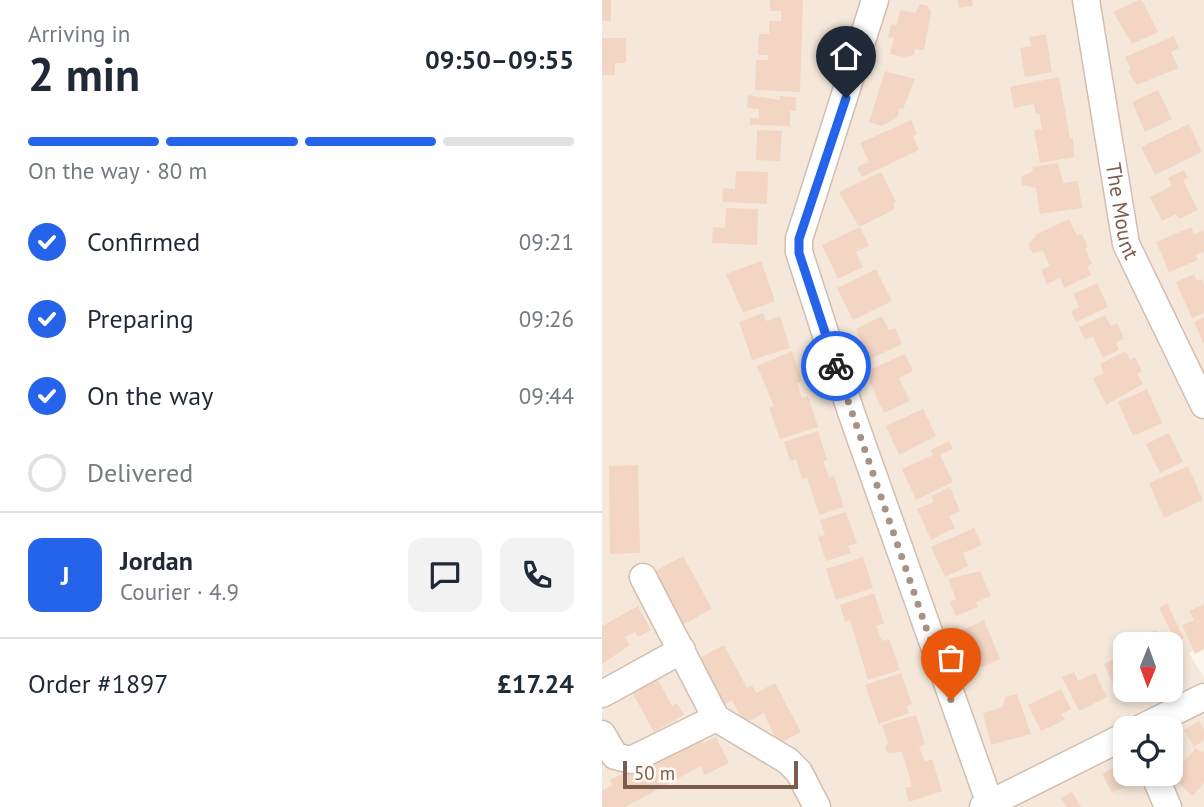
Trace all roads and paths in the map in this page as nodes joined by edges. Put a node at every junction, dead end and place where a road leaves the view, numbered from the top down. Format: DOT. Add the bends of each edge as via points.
graph roads {
  1 [pos="875,0"];
  2 [pos="1086,0"];
  3 [pos="1204,405"];
  4 [pos="643,577"];
  5 [pos="682,650"];
  6 [pos="602,694"];
  7 [pos="1204,697"];
  8 [pos="1165,716"];
  9 [pos="716,718"];
  10 [pos="602,734"];
  11 [pos="1113,742"];
  12 [pos="1159,786"];
  13 [pos="986,805"];
  14 [pos="817,807"];
  15 [pos="1168,807"];
  1 -- 13 [label="street" via="799,239 799,253"];
  2 -- 3 [label="street, The Mount" via="1126,244"];
  4 -- 5 [label="street"];
  5 -- 6 [label="street"];
  5 -- 9 [label="street"];
  7 -- 8 [label="street"];
  9 -- 10 [label="street" via="631,760 615,756"];
  9 -- 14 [label="street" via="788,761"];
  11 -- 13 [label="street"];
  12 -- 15 [label="street"];
}
